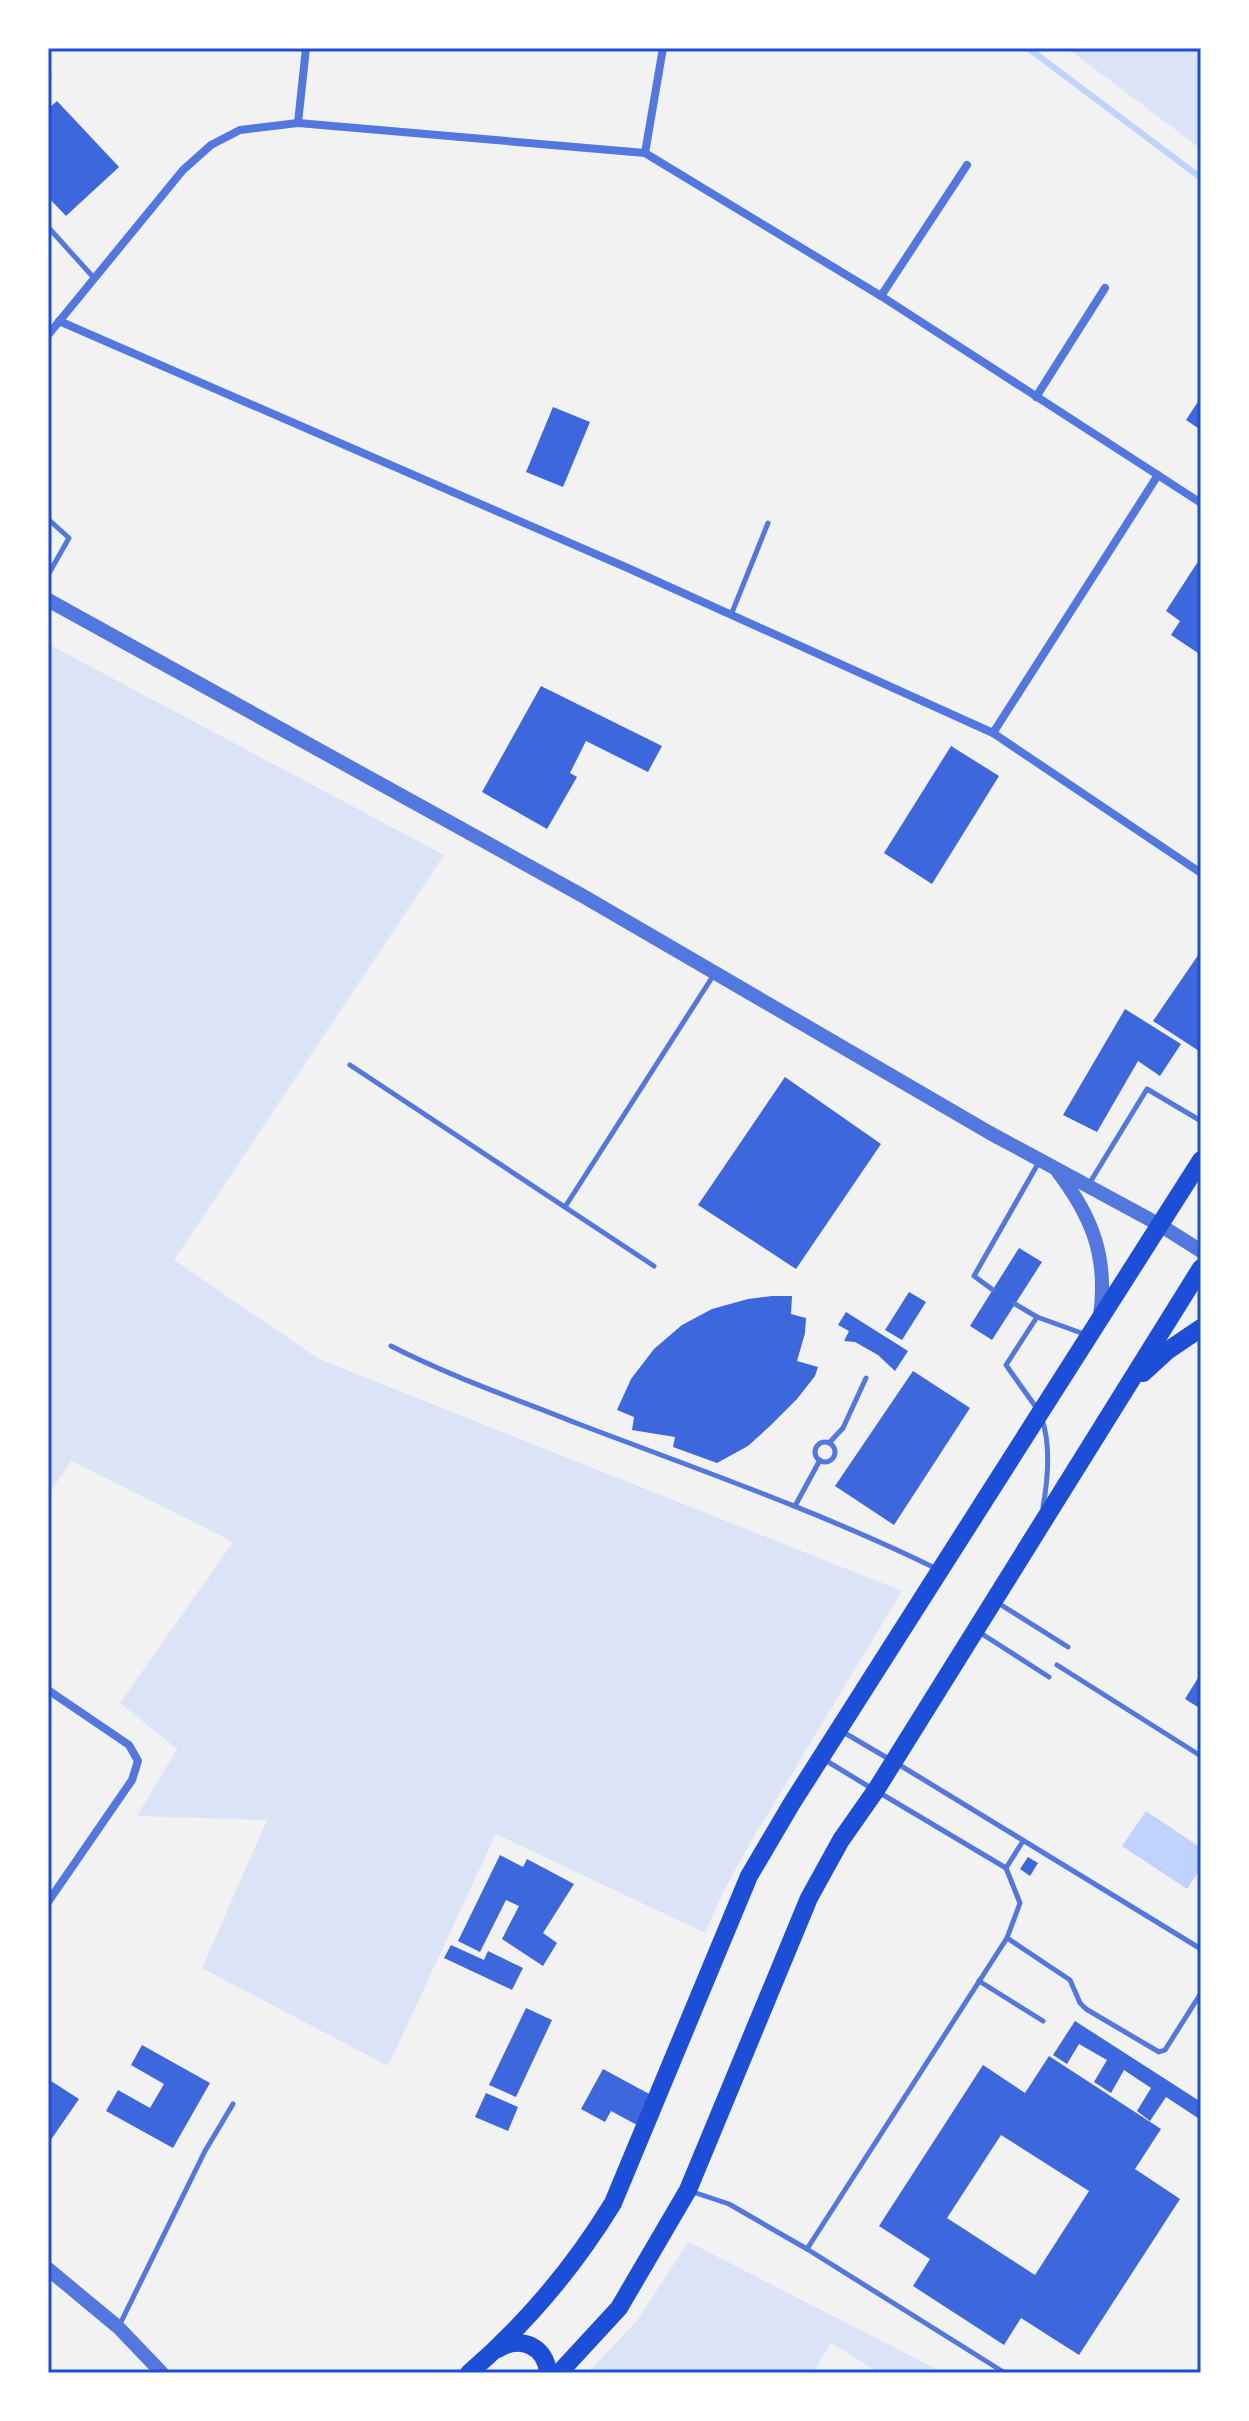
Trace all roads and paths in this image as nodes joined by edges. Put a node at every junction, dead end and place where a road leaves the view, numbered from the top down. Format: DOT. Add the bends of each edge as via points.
graph roads {
  1 [pos="306,48"];
  2 [pos="663,48"];
  3 [pos="298,123"];
  4 [pos="645,153"];
  5 [pos="967,165"];
  6 [pos="48,227"];
  7 [pos="94,278"];
  8 [pos="1105,288"];
  9 [pos="881,296"];
  10 [pos="59,321"];
  11 [pos="48,335"];
  12 [pos="1036,397"];
  13 [pos="1158,475"];
  14 [pos="1201,503"];
  15 [pos="48,519"];
  16 [pos="768,523"];
  17 [pos="48,575"];
  18 [pos="48,600"];
  19 [pos="731,615"];
  20 [pos="993,733"];
  21 [pos="1201,873"];
  22 [pos="715,973"];
  23 [pos="350,1065"];
  24 [pos="1201,1121"];
  25 [pos="1201,1160"];
  26 [pos="1047,1162"];
  27 [pos="1088,1185"];
  28 [pos="565,1207"];
  29 [pos="1160,1225"];
  30 [pos="1201,1251"];
  31 [pos="654,1266"];
  32 [pos="1201,1268"];
  33 [pos="993,1290"];
  34 [pos="1015,1304"];
  35 [pos="1100,1316"];
  36 [pos="1037,1317"];
  37 [pos="1201,1328"];
  38 [pos="1088,1335"];
  39 [pos="391,1346"];
  40 [pos="866,1378"];
  41 [pos="1112,1408"];
  42 [pos="1040,1412"];
  43 [pos="829,1443"];
  44 [pos="820,1460"];
  45 [pos="795,1506"];
  46 [pos="1040,1524"];
  47 [pos="941,1571"];
  48 [pos="993,1600"];
  49 [pos="975,1629"];
  50 [pos="1068,1647"];
  51 [pos="1057,1665"];
  52 [pos="1049,1677"];
  53 [pos="48,1690"];
  54 [pos="839,1730"];
  55 [pos="1201,1756"];
  56 [pos="821,1757"];
  57 [pos="893,1761"];
  58 [pos="876,1790"];
  59 [pos="1023,1841"];
  60 [pos="1006,1868"];
  61 [pos="48,1902"];
  62 [pos="1007,1938"];
  63 [pos="1201,1949"];
  64 [pos="979,1981"];
  65 [pos="1201,1993"];
  66 [pos="1043,2021"];
  67 [pos="233,2104"];
  68 [pos="688,2190"];
  69 [pos="807,2249"];
  70 [pos="48,2269"];
  71 [pos="118,2327"];
  72 [pos="495,2351"];
  73 [pos="162,2373"];
  74 [pos="469,2373"];
  75 [pos="548,2373"];
  76 [pos="559,2373"];
  77 [pos="1005,2373"];
  1 -- 3 [label="street"];
  2 -- 4 [label="street"];
  3 -- 4 [label="street"];
  3 -- 7 [label="street" via="240,130 211,145 183,170"];
  4 -- 9 [label="street"];
  5 -- 9 [label="street"];
  6 -- 7 [label="lane"];
  7 -- 10 [label="street"];
  8 -- 12 [label="street"];
  9 -- 12 [label="street"];
  10 -- 11 [label="street"];
  10 -- 19 [label="street"];
  12 -- 13 [label="street"];
  13 -- 14 [label="street"];
  13 -- 20 [label="street"];
  15 -- 17 [label="lane" via="69,538"];
  16 -- 19 [label="lane"];
  18 -- 22 [label="street"];
  19 -- 20 [label="street"];
  20 -- 21 [label="street"];
  22 -- 26 [label="street"];
  22 -- 28 [label="lane"];
  23 -- 28 [label="lane"];
  24 -- 27 [label="lane" via="1147,1089"];
  25 -- 29 [label="main road"];
  26 -- 27 [label="street"];
  26 -- 33 [label="lane" via="974,1276"];
  26 -- 35 [label="street" via="1085,1213 1097,1242 1103,1271"];
  27 -- 29 [label="street"];
  28 -- 31 [label="lane"];
  29 -- 30 [label="street"];
  29 -- 35 [label="main road"];
  32 -- 41 [label="main road"];
  34 -- 36 [label="lane"];
  35 -- 38 [label="main road"];
  36 -- 38 [label="lane"];
  36 -- 42 [label="lane" via="1006,1365"];
  37 -- 41 [label="main road" via="1152,1364"];
  38 -- 42 [label="main road"];
  39 -- 45 [label="lane" via="495,1394"];
  40 -- 43 [label="lane" via="843,1428"];
  41 -- 46 [label="main road"];
  42 -- 46 [label="lane" via="1047,1435"];
  42 -- 47 [label="main road"];
  43 -- 44 [label="lane" via="815,1448"];
  43 -- 44 [label="lane" via="833,1456"];
  44 -- 45 [label="lane"];
  45 -- 47 [label="lane"];
  46 -- 48 [label="main road"];
  47 -- 54 [label="main road"];
  48 -- 49 [label="main road"];
  48 -- 50 [label="lane"];
  49 -- 52 [label="lane"];
  49 -- 57 [label="main road"];
  51 -- 55 [label="lane"];
  53 -- 61 [label="street" via="129,1745 138,1761 132,1780"];
  54 -- 56 [label="main road"];
  54 -- 57 [label="lane"];
  56 -- 58 [label="lane"];
  56 -- 72 [label="main road" via="749,1876 613,2203 554,2288"];
  57 -- 58 [label="main road"];
  57 -- 59 [label="lane"];
  58 -- 60 [label="lane"];
  58 -- 68 [label="main road" via="809,1898"];
  59 -- 60 [label="lane"];
  59 -- 63 [label="lane"];
  60 -- 62 [label="lane" via="1020,1903"];
  62 -- 64 [label="lane"];
  62 -- 65 [label="lane" via="1070,1980 1086,2009 1159,2052"];
  64 -- 66 [label="lane"];
  64 -- 69 [label="lane"];
  67 -- 71 [label="lane"];
  68 -- 69 [label="lane" via="729,2204"];
  68 -- 76 [label="main road" via="619,2308"];
  69 -- 77 [label="lane"];
  70 -- 71 [label="street"];
  71 -- 73 [label="street"];
  72 -- 74 [label="main road"];
  72 -- 75 [label="main road" via="505,2344 526,2343 543,2355"];
}
